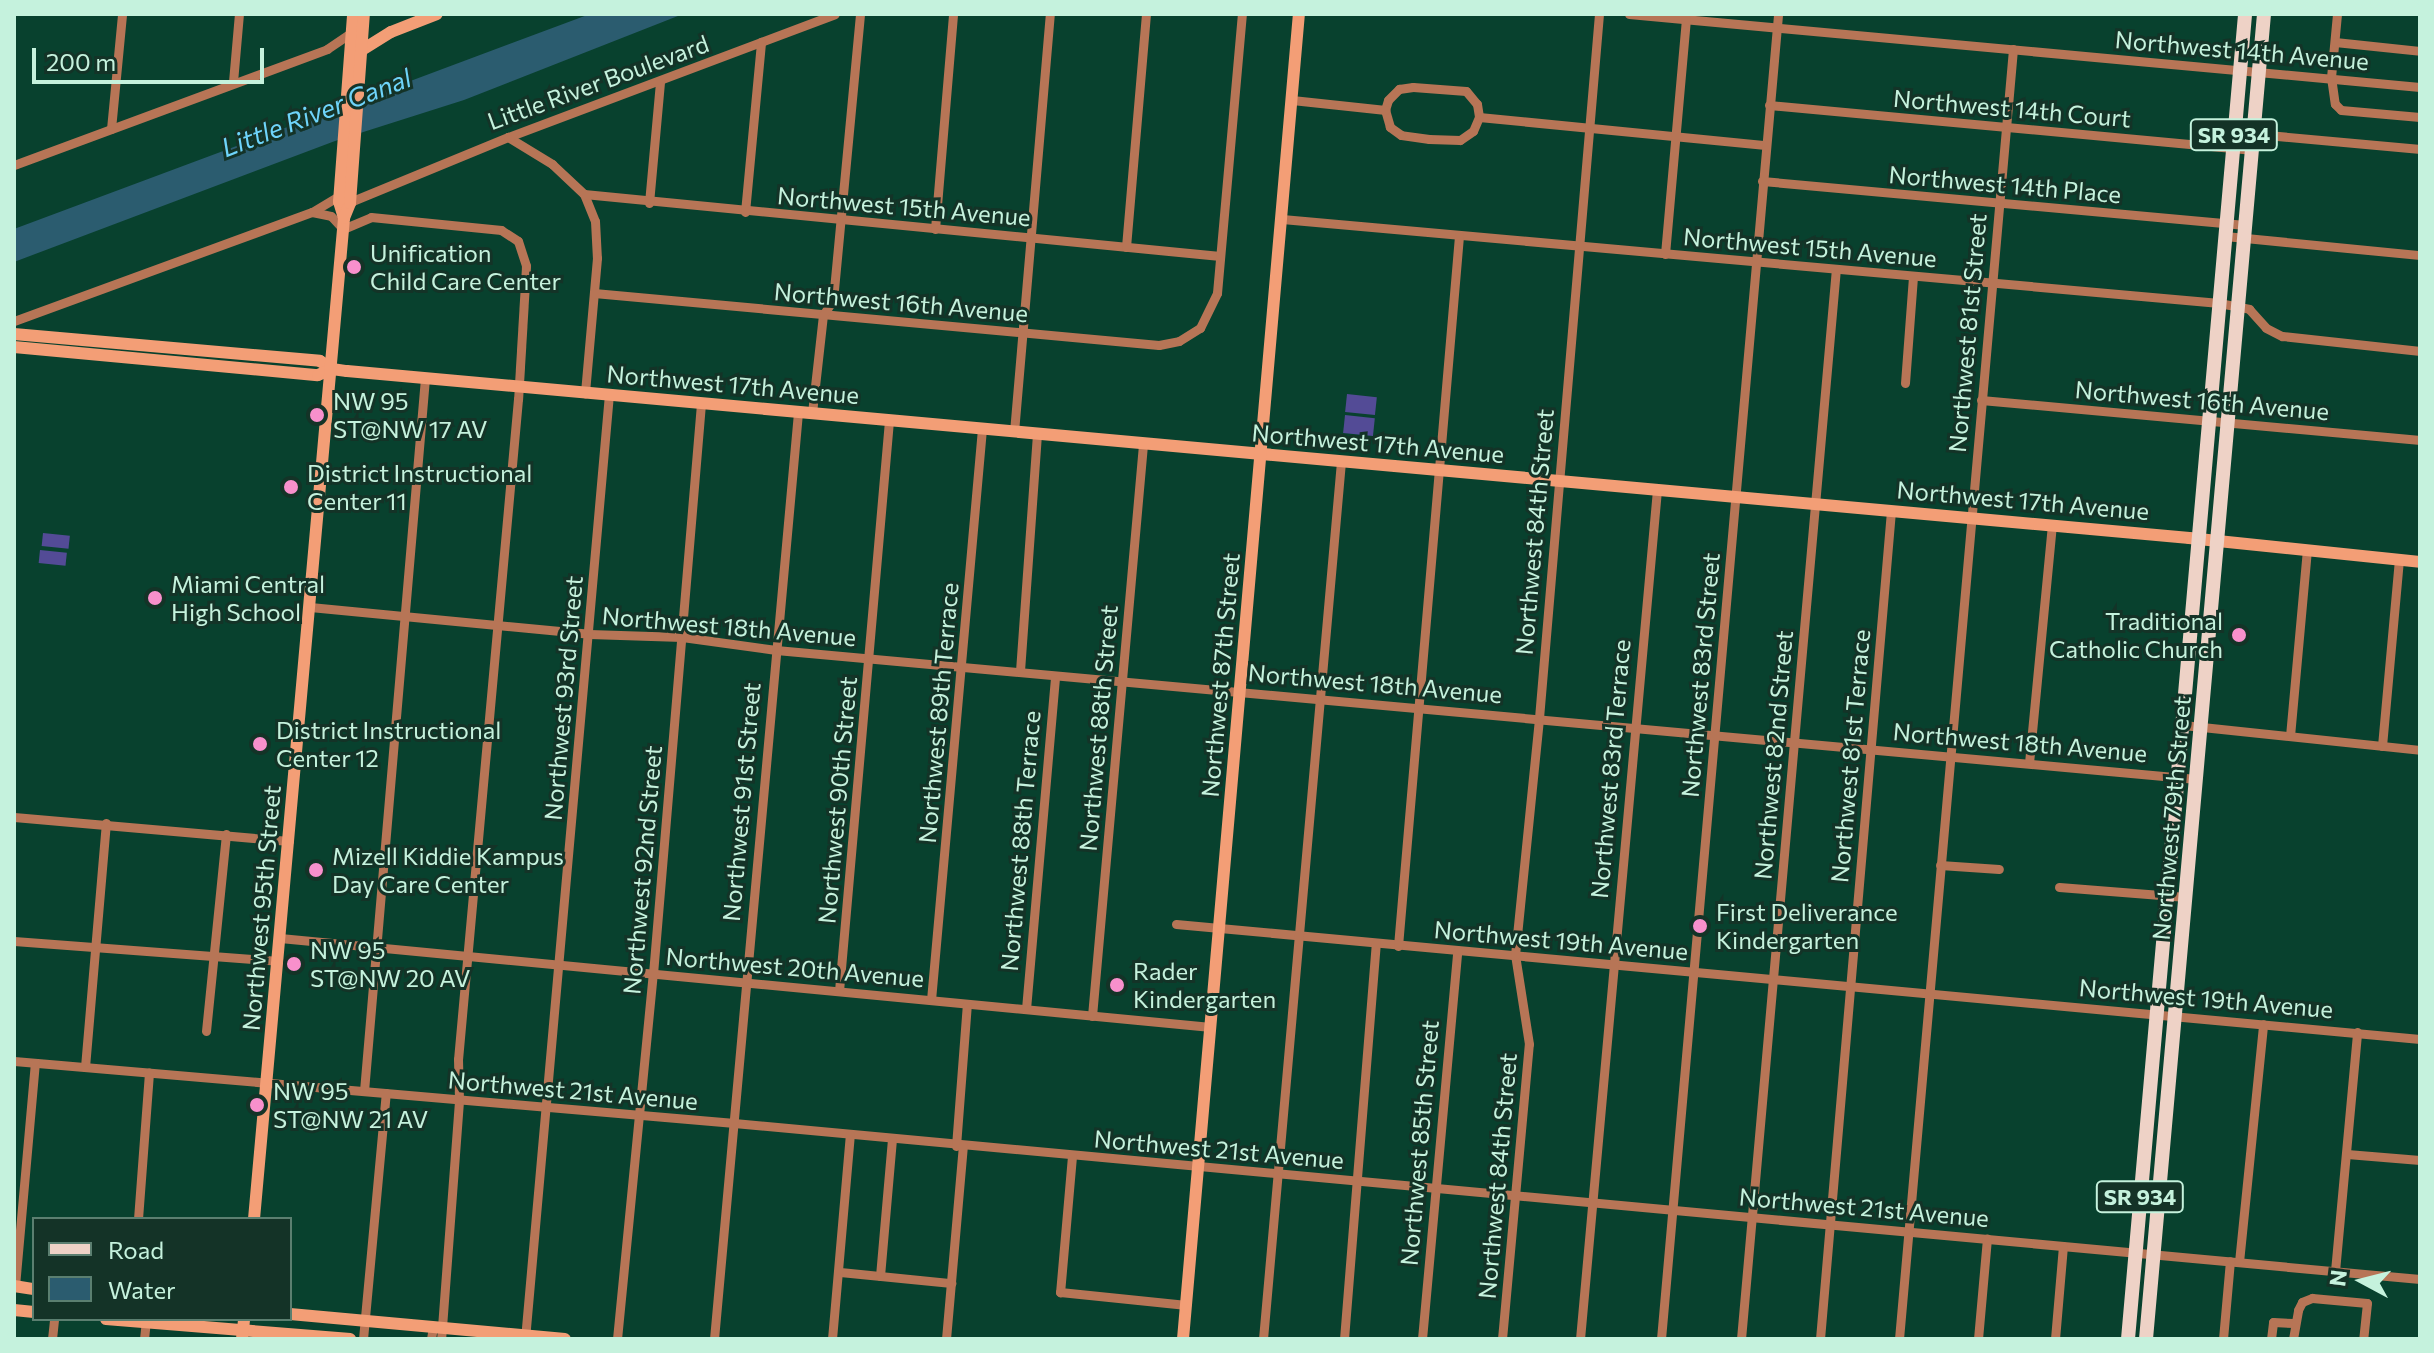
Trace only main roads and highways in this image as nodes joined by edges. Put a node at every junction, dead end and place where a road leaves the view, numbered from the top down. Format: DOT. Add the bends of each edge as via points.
graph roads {
  1 [pos="353,14"];
  2 [pos="437,14"];
  3 [pos="1299,14"];
  4 [pos="2245,14"];
  5 [pos="2264,14"];
  6 [pos="364,19"];
  7 [pos="391,32"];
  8 [pos="362,50"];
  9 [pos="352,99"];
  10 [pos="349,140"];
  11 [pos="347,200"];
  12 [pos="14,334"];
  13 [pos="56,344"];
  14 [pos="14,347"];
  15 [pos="149,347"];
  16 [pos="169,348"];
  17 [pos="115,357"];
  18 [pos="175,362"];
  19 [pos="332,369"];
  20 [pos="1261,455"];
  21 [pos="2199,538"];
  22 [pos="2218,540"];
  23 [pos="2420,562"];
  24 [pos="2147,1120"];
  25 [pos="2166,1122"];
  26 [pos="254,1217"];
  27 [pos="292,1314"];
  28 [pos="146,1321"];
  29 [pos="243,1330"];
  30 [pos="437,1333"];
  31 [pos="531,1337"];
  32 [pos="339,1338"];
  33 [pos="350,1339"];
  34 [pos="565,1339"];
  35 [pos="1183,1339"];
  36 [pos="2128,1339"];
  37 [pos="2146,1339"];
  1 -- 9 [label="main road, Northwest 95th Street"];
  2 -- 7 [label="main road"];
  3 -- 20 [label="main road, Northwest 87th Street"];
  4 -- 21 [label="main road, Northwest 79th Street / SR 934"];
  5 -- 22 [label="main road, Northwest 79th Street / SR 934"];
  6 -- 7 [label="main road" via="374,30"];
  6 -- 8 [label="main road, Northwest 95th Street"];
  7 -- 8 [label="main road"];
  8 -- 9 [label="main road, Northwest 95th Street"];
  9 -- 10 [label="main road, Northwest 95th Street"];
  10 -- 11 [label="main road, Northwest 95th Street"];
  10 -- 11 [label="main road, Northwest 95th Street" via="352,175"];
  11 -- 19 [label="main road, Northwest 95th Street"];
  12 -- 13 [label="main road, Northwest 17th Avenue"];
  13 -- 14 [label="main road, Northwest 17th Avenue"];
  13 -- 15 [label="main road, Northwest 17th Avenue"];
  13 -- 17 [label="main road, Northwest 17th Avenue"];
  15 -- 16 [label="main road, Northwest 17th Avenue"];
  15 -- 17 [label="main road" via="120,350"];
  16 -- 18 [label="main road"];
  16 -- 19 [label="main road, Northwest 17th Avenue" via="320,361"];
  17 -- 18 [label="main road, Northwest 17th Avenue"];
  18 -- 19 [label="main road, Northwest 17th Avenue" via="318,375"];
  19 -- 20 [label="main road, Northwest 17th Avenue"];
  19 -- 26 [label="main road, Northwest 95th Street"];
  20 -- 21 [label="main road, Northwest 17th Avenue"];
  20 -- 35 [label="main road, Northwest 87th Street"];
  21 -- 22 [label="main road, Northwest 17th Avenue"];
  21 -- 24 [label="main road, Northwest 79th Street / SR 934"];
  22 -- 23 [label="main road, Northwest 17th Avenue"];
  22 -- 25 [label="main road, Northwest 79th Street / SR 934"];
  24 -- 25 [label="main road"];
  24 -- 36 [label="main road, Northwest 79th Street / SR 934"];
  25 -- 37 [label="main road, Northwest 79th Street / SR 934"];
  27 -- 30 [label="main road"];
  28 -- 29 [label="main road"];
  29 -- 32 [label="main road"];
  30 -- 31 [label="main road"];
  31 -- 34 [label="main road"];
  32 -- 33 [label="main road"];
}
